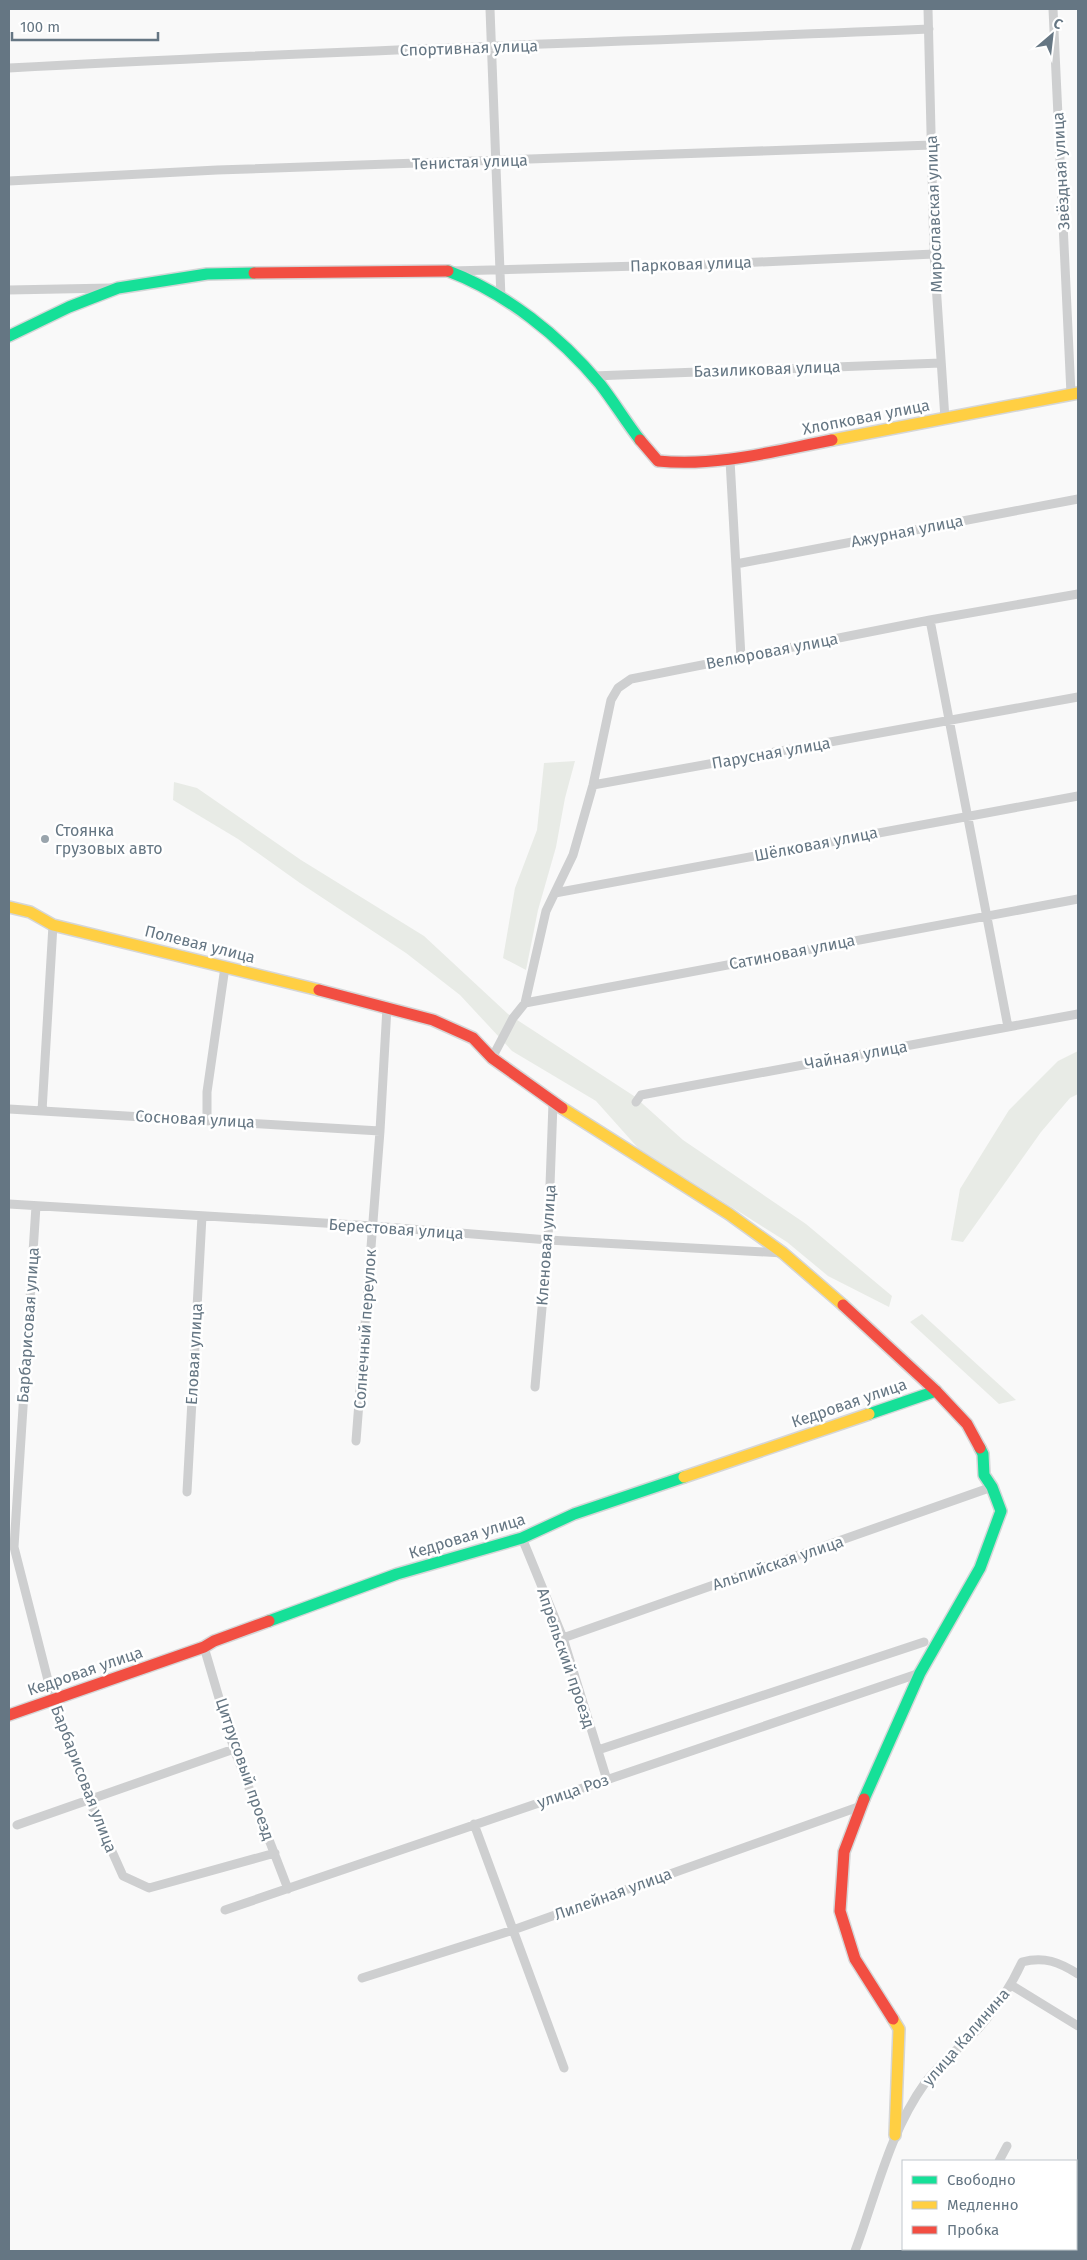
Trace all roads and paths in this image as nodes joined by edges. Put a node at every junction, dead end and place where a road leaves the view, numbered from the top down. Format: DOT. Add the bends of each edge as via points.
graph roads {
  1 [pos="490,9"];
  2 [pos="928,9"];
  3 [pos="1053,9"];
  4 [pos="929,29"];
  5 [pos="492,48"];
  6 [pos="9,68"];
  7 [pos="932,144"];
  8 [pos="497,161"];
  9 [pos="9,181"];
  10 [pos="934,254"];
  11 [pos="501,268"];
  12 [pos="448,271"];
  13 [pos="118,288"];
  14 [pos="9,290"];
  15 [pos="501,298"];
  16 [pos="9,336"];
  17 [pos="941,363"];
  18 [pos="593,376"];
  19 [pos="1075,393"];
  20 [pos="945,419"];
  21 [pos="730,460"];
  22 [pos="1078,499"];
  23 [pos="736,564"];
  24 [pos="1078,594"];
  25 [pos="930,620"];
  26 [pos="741,657"];
  27 [pos="1078,697"];
  28 [pos="949,720"];
  29 [pos="593,786"];
  30 [pos="1078,796"];
  31 [pos="967,816"];
  32 [pos="555,893"];
  33 [pos="1078,899"];
  34 [pos="9,908"];
  35 [pos="986,915"];
  36 [pos="53,925"];
  37 [pos="225,967"];
  38 [pos="524,1004"];
  39 [pos="387,1007"];
  40 [pos="1078,1014"];
  41 [pos="1008,1027"];
  42 [pos="492,1058"];
  43 [pos="636,1102"];
  44 [pos="553,1103"];
  45 [pos="9,1109"];
  46 [pos="42,1110"];
  47 [pos="207,1119"];
  48 [pos="380,1131"];
  49 [pos="9,1204"];
  50 [pos="36,1206"];
  51 [pos="202,1216"];
  52 [pos="373,1226"];
  53 [pos="548,1240"];
  54 [pos="783,1253"];
  55 [pos="535,1387"];
  56 [pos="936,1391"];
  57 [pos="356,1441"];
  58 [pos="992,1487"];
  59 [pos="187,1492"];
  60 [pos="522,1538"];
  61 [pos="563,1638"];
  62 [pos="924,1642"];
  63 [pos="204,1647"];
  64 [pos="920,1673"];
  65 [pos="53,1700"];
  66 [pos="9,1715"];
  67 [pos="234,1749"];
  68 [pos="598,1750"];
  69 [pos="607,1780"];
  70 [pos="90,1800"];
  71 [pos="862,1806"];
  72 [pos="474,1824"];
  73 [pos="17,1825"];
  74 [pos="275,1853"];
  75 [pos="288,1889"];
  76 [pos="225,1910"];
  77 [pos="513,1930"];
  78 [pos="1078,1974"];
  79 [pos="362,1978"];
  80 [pos="1011,1985"];
  81 [pos="1078,2026"];
  82 [pos="564,2068"];
  83 [pos="895,2135"];
  84 [pos="1007,2146"];
  85 [pos="1000,2160"];
  86 [pos="855,2251"];
  1 -- 5 [label="street"];
  2 -- 4 [label="street, Мирославская улица"];
  3 -- 19 [label="street, Звёздная улица"];
  4 -- 5 [label="street, Спортивная улица"];
  4 -- 7 [label="street, Мирославская улица"];
  5 -- 6 [label="street, Спортивная улица"];
  5 -- 8 [label="street"];
  7 -- 8 [label="street, Тенистая улица"];
  7 -- 10 [label="street, Мирославская улица"];
  8 -- 9 [label="street, Тенистая улица"];
  8 -- 11 [label="street"];
  10 -- 11 [label="street, Парковая улица" via="716,264"];
  10 -- 17 [label="street, Мирославская улица"];
  11 -- 12 [label="street, Парковая улица"];
  11 -- 15 [label="street"];
  12 -- 13 [label="street" via="223,273"];
  12 -- 15 [label="street" via="471,279"];
  13 -- 14 [label="street"];
  13 -- 16 [label="street"];
  15 -- 18 [label="street"];
  17 -- 18 [label="street, Базиликовая улица"];
  17 -- 20 [label="street, Мирославская улица"];
  18 -- 21 [label="street, Хлопковая улица" via="637,438 658,461"];
  19 -- 20 [label="street, Хлопковая улица"];
  20 -- 21 [label="street, Хлопковая улица"];
  21 -- 23 [label="street"];
  22 -- 23 [label="street, Ажурная улица"];
  23 -- 26 [label="street"];
  24 -- 25 [label="street, Велюровая улица"];
  25 -- 26 [label="street, Велюровая улица"];
  25 -- 28 [label="street"];
  26 -- 29 [label="street, Велюровая улица" via="631,679 618,688 611,700"];
  27 -- 28 [label="street, Парусная улица"];
  28 -- 29 [label="street, Парусная улица"];
  28 -- 31 [label="street"];
  29 -- 32 [label="street" via="573,855"];
  30 -- 31 [label="street, Шёлковая улица"];
  31 -- 32 [label="street, Шёлковая улица"];
  31 -- 35 [label="street"];
  32 -- 38 [label="street" via="546,912"];
  33 -- 35 [label="street, Сатиновая улица"];
  34 -- 36 [label="street, Полевая улица" via="30,912"];
  35 -- 38 [label="street, Сатиновая улица"];
  35 -- 41 [label="street"];
  36 -- 37 [label="street, Полевая улица"];
  36 -- 46 [label="street"];
  37 -- 39 [label="street, Полевая улица"];
  37 -- 47 [label="street" via="207,1092"];
  38 -- 42 [label="street"];
  39 -- 42 [label="street, Полевая улица" via="433,1020 473,1038"];
  39 -- 48 [label="street, Солнечный переулок"];
  40 -- 41 [label="street, Чайная улица"];
  41 -- 43 [label="street, Чайная улица" via="641,1095"];
  42 -- 44 [label="street, Полевая улица"];
  44 -- 53 [label="street, Кленовая улица"];
  44 -- 54 [label="street, Полевая улица" via="729,1214"];
  45 -- 46 [label="street, Сосновая улица"];
  46 -- 47 [label="street, Сосновая улица"];
  47 -- 48 [label="street, Сосновая улица"];
  48 -- 52 [label="street, Солнечный переулок"];
  49 -- 50 [label="street, Берестовая улица"];
  50 -- 51 [label="street, Берестовая улица"];
  50 -- 65 [label="street, Барбарисовая улица" via="14,1547"];
  51 -- 52 [label="street, Берестовая улица"];
  51 -- 59 [label="street, Еловая улица"];
  52 -- 53 [label="street, Берестовая улица"];
  52 -- 57 [label="street, Солнечный переулок"];
  53 -- 54 [label="street, Берестовая улица"];
  53 -- 55 [label="street, Кленовая улица"];
  54 -- 56 [label="street, Полевая улица"];
  56 -- 58 [label="street, Полевая улица" via="967,1424 983,1454 984,1474"];
  56 -- 60 [label="street, Кедровая улица" via="574,1514"];
  58 -- 61 [label="street, Альпийская улица"];
  58 -- 64 [label="street, Полевая улица" via="1001,1511 980,1568"];
  60 -- 61 [label="street, Апрельский проезд"];
  60 -- 63 [label="street, Кедровая улица" via="397,1574 214,1640"];
  61 -- 68 [label="street, Апрельский проезд"];
  62 -- 68 [label="street, улица Роз"];
  63 -- 65 [label="street, Кедровая улица"];
  63 -- 67 [label="street, Цитрусовый проезд"];
  64 -- 69 [label="street, улица Роз"];
  64 -- 71 [label="street, Полевая улица"];
  65 -- 66 [label="street, Кедровая улица"];
  65 -- 70 [label="street, Барбарисовая улица"];
  67 -- 70 [label="street"];
  67 -- 74 [label="street, Цитрусовый проезд"];
  68 -- 69 [label="street, Апрельский проезд"];
  69 -- 72 [label="street, улица Роз"];
  70 -- 73 [label="street"];
  70 -- 74 [label="street, Барбарисовая улица" via="123,1876 149,1888"];
  71 -- 77 [label="street, Лилейная улица"];
  71 -- 83 [label="street, Полевая улица" via="844,1852 840,1911 855,1959 899,2029"];
  72 -- 75 [label="street, улица Роз"];
  72 -- 77 [label="street"];
  74 -- 75 [label="street, Цитрусовый проезд"];
  75 -- 76 [label="street, улица Роз"];
  77 -- 79 [label="street, Лилейная улица"];
  77 -- 82 [label="street"];
  78 -- 80 [label="street, улица Калинина" via="1063,1964 1036,1958 1022,1962"];
  80 -- 81 [label="street"];
  80 -- 83 [label="street, улица Калинина" via="979,2028 925,2084"];
  83 -- 86 [label="street, улица Калинина"];
  84 -- 85 [label="street"];
}
